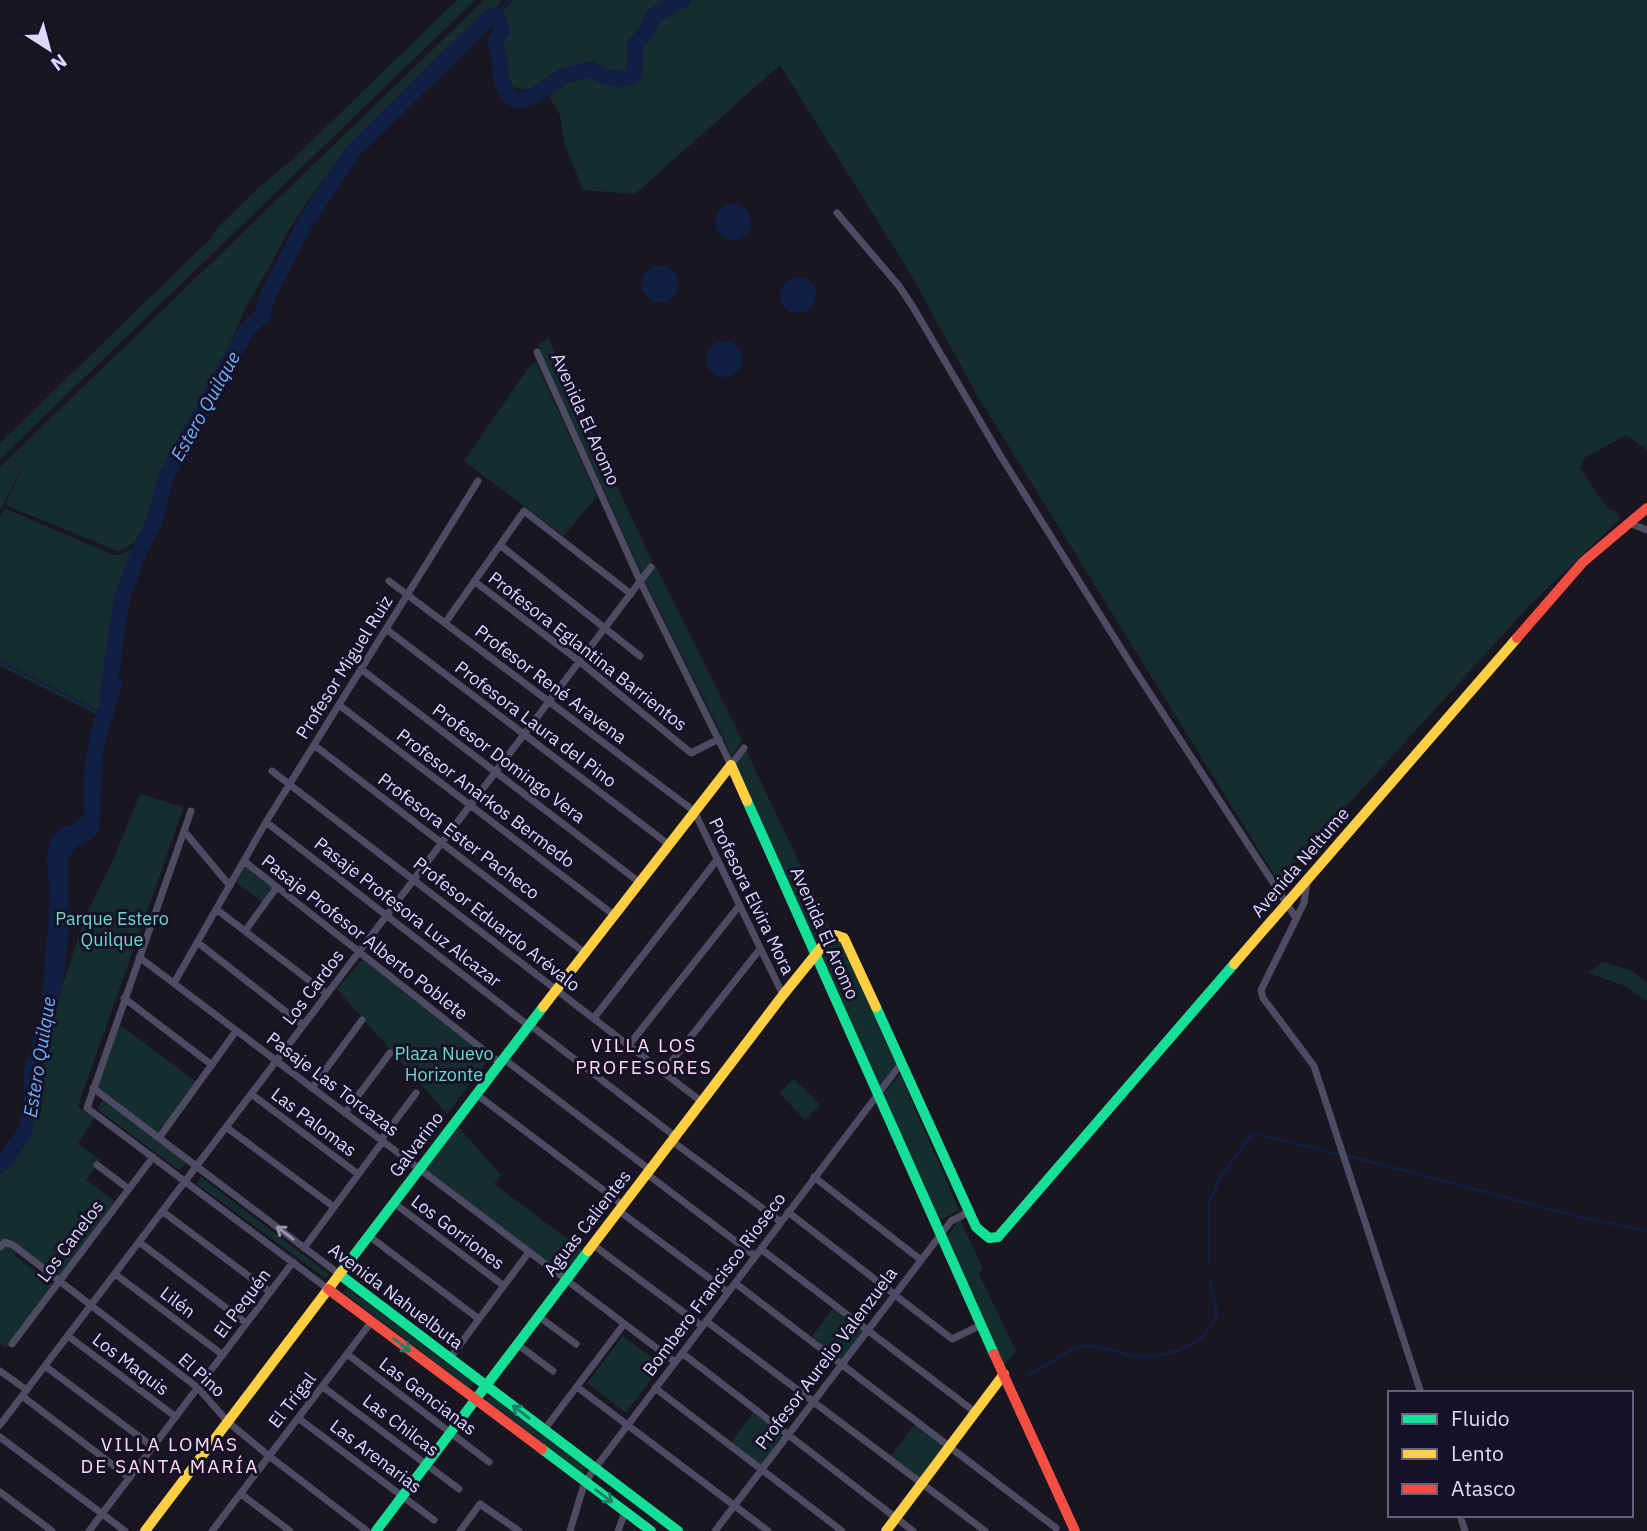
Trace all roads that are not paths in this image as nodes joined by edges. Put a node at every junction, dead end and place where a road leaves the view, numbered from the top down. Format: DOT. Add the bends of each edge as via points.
graph roads {
  1 [pos="836,213"];
  2 [pos="537,352"];
  3 [pos="478,481"];
  4 [pos="1647,508"];
  5 [pos="1628,522"];
  6 [pos="1647,530"];
  7 [pos="500,545"];
  8 [pos="651,567"];
  9 [pos="389,581"];
  10 [pos="474,581"];
  11 [pos="640,581"];
  12 [pos="631,593"];
  13 [pos="408,594"];
  14 [pos="445,623"];
  15 [pos="605,627"];
  16 [pos="386,629"];
  17 [pos="640,656"];
  18 [pos="579,662"];
  19 [pos="361,669"];
  20 [pos="548,702"];
  21 [pos="339,705"];
  22 [pos="524,734"];
  23 [pos="719,739"];
  24 [pos="314,745"];
  25 [pos="744,748"];
  26 [pos="731,765"];
  27 [pos="272,771"];
  28 [pos="495,772"];
  29 [pos="290,784"];
  30 [pos="470,806"];
  31 [pos="191,811"];
  32 [pos="694,811"];
  33 [pos="266,822"];
  34 [pos="184,831"];
  35 [pos="442,843"];
  36 [pos="667,844"];
  37 [pos="244,861"];
  38 [pos="716,861"];
  39 [pos="414,880"];
  40 [pos="639,882"];
  41 [pos="1307,883"];
  42 [pos="230,886"];
  43 [pos="278,887"];
  44 [pos="1287,905"];
  45 [pos="739,906"];
  46 [pos="216,909"];
  47 [pos="387,915"];
  48 [pos="614,915"];
  49 [pos="1296,918"];
  50 [pos="245,931"];
  51 [pos="829,938"];
  52 [pos="197,942"];
  53 [pos="760,949"];
  54 [pos="360,951"];
  55 [pos="585,953"];
  56 [pos="816,956"];
  57 [pos="139,957"];
  58 [pos="174,983"];
  59 [pos="557,990"];
  60 [pos="327,994"];
  61 [pos="783,995"];
  62 [pos="124,998"];
  63 [pos="594,1018"];
  64 [pos="362,1020"];
  65 [pos="303,1025"];
  66 [pos="530,1026"];
  67 [pos="236,1031"];
  68 [pos="629,1045"];
  69 [pos="390,1053"];
  70 [pos="276,1061"];
  71 [pos="502,1061"];
  72 [pos="212,1065"];
  73 [pos="900,1065"];
  74 [pos="663,1072"];
  75 [pos="93,1088"];
  76 [pos="312,1088"];
  77 [pos="416,1093"];
  78 [pos="878,1093"];
  79 [pos="251,1094"];
  80 [pos="476,1094"];
  81 [pos="702,1102"];
  82 [pos="345,1113"];
  83 [pos="226,1128"];
  84 [pos="159,1138"];
  85 [pos="674,1139"];
  86 [pos="382,1141"];
  87 [pos="153,1157"];
  88 [pos="97,1165"];
  89 [pos="196,1166"];
  90 [pos="419,1169"];
  91 [pos="648,1172"];
  92 [pos="358,1174"];
  93 [pos="814,1177"];
  94 [pos="185,1181"];
  95 [pos="129,1189"];
  96 [pos="394,1203"];
  97 [pos="334,1207"];
  98 [pos="621,1208"];
  99 [pos="162,1211"];
  100 [pos="788,1212"];
  101 [pos="969,1212"];
  102 [pos="781,1222"];
  103 [pos="940,1235"];
  104 [pos="369,1236"];
  105 [pos="984,1236"];
  106 [pos="139,1241"];
  107 [pos="592,1244"];
  108 [pos="0,1247"];
  109 [pos="304,1248"];
  110 [pos="761,1249"];
  111 [pos="529,1252"];
  112 [pos="755,1256"];
  113 [pos="921,1260"];
  114 [pos="293,1262"];
  115 [pos="115,1273"];
  116 [pos="339,1275"];
  117 [pos="565,1280"];
  118 [pos="60,1282"];
  119 [pos="735,1283"];
  120 [pos="504,1286"];
  121 [pos="328,1289"];
  122 [pos="270,1292"];
  123 [pos="728,1292"];
  124 [pos="895,1294"];
  125 [pos="91,1305"];
  126 [pos="538,1316"];
  127 [pos="479,1319"];
  128 [pos="372,1321"];
  129 [pos="704,1323"];
  130 [pos="246,1324"];
  131 [pos="624,1324"];
  132 [pos="981,1325"];
  133 [pos="869,1329"];
  134 [pos="68,1336"];
  135 [pos="12,1344"];
  136 [pos="517,1344"];
  137 [pos="576,1344"];
  138 [pos="682,1353"];
  139 [pos="347,1354"];
  140 [pos="223,1355"];
  141 [pos="450,1358"];
  142 [pos="675,1363"];
  143 [pos="842,1363"];
  144 [pos="45,1366"];
  145 [pos="0,1371"];
  146 [pos="553,1371"];
  147 [pos="1003,1374"];
  148 [pos="486,1385"];
  149 [pos="323,1387"];
  150 [pos="577,1387"];
  151 [pos="198,1388"];
  152 [pos="655,1388"];
  153 [pos="1420,1391"];
  154 [pos="24,1393"];
  155 [pos="475,1399"];
  156 [pos="814,1401"];
  157 [pos="975,1412"];
  158 [pos="176,1418"];
  159 [pos="298,1418"];
  160 [pos="228,1422"];
  161 [pos="0,1425"];
  162 [pos="627,1425"];
  163 [pos="544,1430"];
  164 [pos="451,1433"];
  165 [pos="788,1435"];
  166 [pos="0,1437"];
  167 [pos="950,1446"];
  168 [pos="153,1447"];
  169 [pos="269,1456"];
  170 [pos="489,1462"];
  171 [pos="427,1465"];
  172 [pos="595,1468"];
  173 [pos="761,1469"];
  174 [pos="130,1478"];
  175 [pos="585,1482"];
  176 [pos="922,1483"];
  177 [pos="459,1489"];
  178 [pos="0,1492"];
  179 [pos="241,1494"];
  180 [pos="402,1496"];
  181 [pos="734,1506"];
  182 [pos="625,1512"];
  183 [pos="1068,1513"];
  184 [pos="102,1514"];
  185 [pos="896,1518"];
  186 [pos="434,1520"];
  187 [pos="1055,1530"];
  188 [pos="52,1531"];
  189 [pos="89,1531"];
  190 [pos="125,1531"];
  191 [pos="145,1531"];
  192 [pos="212,1531"];
  193 [pos="290,1531"];
  194 [pos="367,1531"];
  195 [pos="376,1531"];
  196 [pos="460,1531"];
  197 [pos="519,1531"];
  198 [pos="570,1531"];
  199 [pos="618,1531"];
  200 [pos="651,1531"];
  201 [pos="678,1531"];
  202 [pos="715,1531"];
  203 [pos="768,1531"];
  204 [pos="842,1531"];
  205 [pos="886,1531"];
  206 [pos="913,1531"];
  207 [pos="985,1531"];
  208 [pos="1075,1531"];
  1 -- 44 [label="street" via="913,307 1000,455"];
  2 -- 11 [label="street, Avenida El Aromo"];
  3 -- 13 [label="street, Profesor Miguel Ruiz"];
  4 -- 5 [label="street, Avenida Neltume"];
  5 -- 6 [label="street"];
  5 -- 41 [label="street, Avenida Neltume" via="1584,562"];
  7 -- 10 [label="street"];
  7 -- 12 [label="street" via="524,511"];
  7 -- 15 [label="street"];
  8 -- 11 [label="street, Los Cardos"];
  9 -- 13 [label="street, Profesor René Aravena"];
  10 -- 14 [label="street"];
  10 -- 18 [label="street, Profesora Eglantina Barrientos"];
  11 -- 12 [label="street, Los Cardos"];
  11 -- 23 [label="street, Avenida El Aromo"];
  12 -- 15 [label="street, Los Cardos"];
  13 -- 14 [label="street, Profesor René Aravena"];
  13 -- 16 [label="street, Profesor Miguel Ruiz"];
  14 -- 20 [label="street, Profesor René Aravena"];
  15 -- 17 [label="street"];
  15 -- 18 [label="street, Los Cardos"];
  16 -- 19 [label="street, Profesor Miguel Ruiz"];
  16 -- 22 [label="street, Profesora Laura del Pino"];
  18 -- 20 [label="street, Los Cardos"];
  18 -- 23 [label="street, Profesora Eglantina Barrientos" via="691,753"];
  19 -- 21 [label="street, Profesor Miguel Ruiz"];
  19 -- 28 [label="street, Profesor Domingo Vera"];
  20 -- 22 [label="street, Los Cardos"];
  20 -- 32 [label="street, Profesor René Aravena"];
  21 -- 24 [label="street, Profesor Miguel Ruiz"];
  21 -- 30 [label="street, Profesor Anarkos Bermedo"];
  22 -- 28 [label="street, Los Cardos"];
  22 -- 36 [label="street, Profesora Laura del Pino"];
  23 -- 26 [label="street, Avenida El Aromo"];
  24 -- 29 [label="street, Profesor Miguel Ruiz"];
  24 -- 35 [label="street, Profesora Ester Pacheco"];
  25 -- 26 [label="street, Galvarino"];
  26 -- 32 [label="street, Galvarino"];
  26 -- 56 [label="street, Avenida El Aromo"];
  27 -- 29 [label="street, Profesor Eduardo Arévalo"];
  28 -- 30 [label="street, Los Cardos"];
  28 -- 40 [label="street, Profesor Domingo Vera"];
  29 -- 33 [label="street, Profesor Miguel Ruiz"];
  29 -- 39 [label="street, Profesor Eduardo Arévalo"];
  30 -- 35 [label="street, Los Cardos"];
  30 -- 48 [label="street, Profesor Anarkos Bermedo"];
  31 -- 34 [label="street"];
  32 -- 36 [label="street, Galvarino"];
  32 -- 38 [label="street, Profesora Elvira Mora"];
  33 -- 37 [label="street, Profesor Miguel Ruiz"];
  33 -- 47 [label="street, Pasaje Profesora Luz Alcazar"];
  34 -- 42 [label="street"];
  34 -- 57 [label="street"];
  35 -- 39 [label="street, Los Cardos"];
  35 -- 55 [label="street, Profesora Ester Pacheco"];
  36 -- 40 [label="street, Galvarino"];
  37 -- 42 [label="street, Profesor Miguel Ruiz"];
  37 -- 43 [label="street, Pasaje Profesor Alberto Poblete"];
  38 -- 45 [label="street, Profesora Elvira Mora"];
  38 -- 63 [label="street"];
  39 -- 47 [label="street, Los Cardos"];
  39 -- 59 [label="street, Profesor Eduardo Arévalo"];
  40 -- 48 [label="street, Galvarino"];
  41 -- 44 [label="street, Avenida Neltume"];
  41 -- 49 [label="street"];
  42 -- 46 [label="street, Profesor Miguel Ruiz"];
  43 -- 50 [label="street"];
  43 -- 54 [label="street, Pasaje Profesor Alberto Poblete"];
  44 -- 49 [label="street"];
  44 -- 105 [label="street, Avenida Neltume" via="1003,1233 994,1238"];
  45 -- 53 [label="street, Profesora Elvira Mora"];
  45 -- 68 [label="street"];
  46 -- 50 [label="street"];
  46 -- 52 [label="street, Profesor Miguel Ruiz"];
  47 -- 54 [label="street, Los Cardos"];
  47 -- 66 [label="street, Pasaje Profesora Luz Alcazar"];
  48 -- 55 [label="street, Galvarino"];
  49 -- 153 [label="street" via="1263,984 1263,998 1314,1066"];
  50 -- 60 [label="street"];
  51 -- 56 [label="street, Aguas Calientes"];
  51 -- 73 [label="street, Avenida El Aromo" via="837,935 846,940"];
  52 -- 58 [label="street, Profesor Miguel Ruiz"];
  52 -- 65 [label="street"];
  53 -- 61 [label="street, Profesora Elvira Mora"];
  53 -- 74 [label="street"];
  54 -- 60 [label="street, Los Cardos"];
  54 -- 71 [label="street, Pasaje Profesor Alberto Poblete"];
  55 -- 59 [label="street, Galvarino"];
  56 -- 61 [label="street, Aguas Calientes"];
  56 -- 78 [label="street, Avenida El Aromo"];
  57 -- 58 [label="street, Pasaje Las Torcazas"];
  57 -- 62 [label="street"];
  58 -- 67 [label="street, Pasaje Las Torcazas"];
  59 -- 63 [label="street, Profesor Eduardo Arévalo"];
  59 -- 66 [label="street, Galvarino"];
  60 -- 65 [label="street, Los Cardos"];
  61 -- 81 [label="street, Aguas Calientes"];
  62 -- 72 [label="street"];
  62 -- 75 [label="street"];
  63 -- 68 [label="street, Profesor Eduardo Arévalo"];
  64 -- 76 [label="street"];
  65 -- 70 [label="street, Los Cardos"];
  66 -- 71 [label="street, Galvarino"];
  66 -- 85 [label="street, Pasaje Profesora Luz Alcazar"];
  67 -- 70 [label="street, Pasaje Las Torcazas"];
  67 -- 72 [label="street"];
  68 -- 74 [label="street, Profesor Eduardo Arévalo"];
  69 -- 82 [label="street"];
  70 -- 76 [label="street, Pasaje Las Torcazas"];
  70 -- 79 [label="street, Los Cardos"];
  71 -- 80 [label="street, Galvarino"];
  71 -- 91 [label="street, Pasaje Profesor Alberto Poblete"];
  72 -- 84 [label="street"];
  73 -- 78 [label="street, Bombero Francisco Rioseco"];
  73 -- 101 [label="street, Avenida El Aromo"];
  74 -- 81 [label="street, Profesor Eduardo Arévalo"];
  75 -- 84 [label="street, Avenida Nahuelbuta"];
  75 -- 87 [label="street, Avenida Nahuelbuta" via="87,1108"];
  76 -- 82 [label="street, Pasaje Las Torcazas"];
  77 -- 86 [label="street"];
  78 -- 93 [label="street, Bombero Francisco Rioseco"];
  78 -- 103 [label="street, Avenida El Aromo"];
  79 -- 83 [label="street, Los Cardos"];
  79 -- 92 [label="street, Las Palomas"];
  80 -- 90 [label="street, Galvarino"];
  80 -- 98 [label="street"];
  81 -- 85 [label="street, Aguas Calientes"];
  82 -- 86 [label="street, Pasaje Las Torcazas"];
  83 -- 89 [label="street, Los Cardos"];
  83 -- 97 [label="street"];
  84 -- 89 [label="street, Avenida Nahuelbuta"];
  85 -- 91 [label="street, Aguas Calientes"];
  85 -- 102 [label="street, Pasaje Profesora Luz Alcazar"];
  86 -- 90 [label="street, Pasaje Las Torcazas"];
  86 -- 92 [label="street"];
  87 -- 94 [label="street, Avenida Nahuelbuta"];
  87 -- 95 [label="street, Los Canelos"];
  88 -- 95 [label="street"];
  89 -- 94 [label="street, Los Cardos"];
  109 -- 89 [label="street, Avenida Nahuelbuta, one-way"];
  90 -- 96 [label="street, Galvarino"];
  90 -- 111 [label="street, Pasaje Las Torcazas"];
  91 -- 98 [label="street, Aguas Calientes"];
  91 -- 112 [label="street, Pasaje Profesor Alberto Poblete"];
  92 -- 97 [label="street"];
  93 -- 100 [label="street, Bombero Francisco Rioseco"];
  93 -- 113 [label="street"];
  94 -- 99 [label="street, Los Cardos"];
  94 -- 114 [label="street, Avenida Nahuelbuta"];
  95 -- 118 [label="street, Los Canelos"];
  96 -- 104 [label="street, Galvarino"];
  96 -- 120 [label="street, Los Gorriones"];
  97 -- 109 [label="street"];
  98 -- 107 [label="street, Aguas Calientes"];
  98 -- 123 [label="street"];
  99 -- 106 [label="street, Los Cardos"];
  99 -- 122 [label="street"];
  100 -- 102 [label="street, Bombero Francisco Rioseco"];
  100 -- 124 [label="street"];
  101 -- 103 [label="street, Profesor Aurelio Valenzuela" via="951,1221"];
  101 -- 105 [label="street, Avenida El Aromo"];
  102 -- 110 [label="street, Bombero Francisco Rioseco"];
  103 -- 113 [label="street, Profesor Aurelio Valenzuela"];
  103 -- 132 [label="street, Avenida El Aromo"];
  104 -- 116 [label="street, Galvarino"];
  104 -- 127 [label="street"];
  106 -- 115 [label="street, Los Cardos"];
  106 -- 130 [label="street"];
  107 -- 117 [label="street, Aguas Calientes"];
  107 -- 129 [label="street"];
  108 -- 118 [label="street, El Pino" via="5,1242 13,1245"];
  109 -- 116 [label="street, Avenida Nahuelbuta"];
  110 -- 112 [label="street, Bombero Francisco Rioseco"];
  110 -- 133 [label="street"];
  111 -- 117 [label="street, Pasaje Las Torcazas"];
  111 -- 120 [label="street"];
  112 -- 119 [label="street, Bombero Francisco Rioseco"];
  113 -- 124 [label="street, Profesor Aurelio Valenzuela"];
  114 -- 121 [label="street, Avenida Nahuelbuta"];
  114 -- 122 [label="street, El Pequén"];
  115 -- 125 [label="street, Los Cardos"];
  115 -- 140 [label="street, Lilén"];
  116 -- 121 [label="street, Galvarino"];
  116 -- 141 [label="street, Avenida Nahuelbuta"];
  117 -- 126 [label="street, Aguas Calientes"];
  117 -- 131 [label="street, Pasaje Las Torcazas"];
  118 -- 125 [label="street, El Pino"];
  118 -- 135 [label="street, Los Canelos"];
  119 -- 123 [label="street, Bombero Francisco Rioseco"];
  119 -- 143 [label="street"];
  120 -- 127 [label="street"];
  121 -- 128 [label="street, Avenida Nahuelbuta"];
  121 -- 160 [label="street, Galvarino"];
  122 -- 130 [label="street, El Pequén"];
  123 -- 129 [label="street, Bombero Francisco Rioseco"];
  124 -- 132 [label="street" via="952,1339"];
  124 -- 133 [label="street, Profesor Aurelio Valenzuela"];
  125 -- 134 [label="street, Los Cardos"];
  125 -- 151 [label="street, El Pino"];
  126 -- 136 [label="street, Aguas Calientes"];
  126 -- 137 [label="street"];
  127 -- 141 [label="street"];
  128 -- 139 [label="street, El Trigal"];
  128 -- 155 [label="street, Avenida Nahuelbuta, one-way"];
  129 -- 138 [label="street, Bombero Francisco Rioseco"];
  129 -- 156 [label="street"];
  130 -- 140 [label="street, El Pequén"];
  131 -- 142 [label="street, Pasaje Las Torcazas"];
  131 -- 150 [label="street"];
  132 -- 147 [label="street, Avenida El Aromo"];
  133 -- 143 [label="street, Profesor Aurelio Valenzuela"];
  133 -- 157 [label="street"];
  134 -- 144 [label="street, Los Cardos"];
  134 -- 158 [label="street, Los Maquis"];
  136 -- 146 [label="street"];
  136 -- 148 [label="street, Aguas Calientes"];
  138 -- 142 [label="street, Bombero Francisco Rioseco"];
  138 -- 165 [label="street"];
  139 -- 149 [label="street, El Trigal"];
  139 -- 164 [label="street, Las Gencianas"];
  140 -- 151 [label="street, El Pequén"];
  141 -- 148 [label="street, Avenida Nahuelbuta"];
  142 -- 152 [label="street, Bombero Francisco Rioseco"];
  143 -- 156 [label="street, Profesor Aurelio Valenzuela"];
  143 -- 167 [label="street"];
  144 -- 154 [label="street, Los Cardos"];
  144 -- 168 [label="street"];
  145 -- 154 [label="street"];
  147 -- 157 [label="street"];
  147 -- 183 [label="street, Avenida El Aromo"];
  148 -- 155 [label="street, Aguas Calientes"];
  163 -- 148 [label="street, Avenida Nahuelbuta, one-way"];
  149 -- 159 [label="street, El Trigal"];
  149 -- 171 [label="street, Las Chilcas"];
  150 -- 162 [label="street"];
  150 -- 163 [label="street"];
  151 -- 158 [label="street, El Pequén"];
  151 -- 160 [label="street, El Pino"];
  152 -- 162 [label="street, Bombero Francisco Rioseco"];
  152 -- 173 [label="street"];
  154 -- 161 [label="street, Los Cardos"];
  154 -- 174 [label="street"];
  155 -- 164 [label="street, Aguas Calientes"];
  155 -- 175 [label="street, Avenida Nahuelbuta"];
  156 -- 165 [label="street, Profesor Aurelio Valenzuela"];
  156 -- 176 [label="street"];
  157 -- 167 [label="street"];
  158 -- 168 [label="street, El Pequén"];
  159 -- 169 [label="street, El Trigal"];
  159 -- 180 [label="street, Las Arenarias"];
  160 -- 169 [label="street, El Pino"];
  160 -- 191 [label="street, Galvarino"];
  162 -- 172 [label="street, Bombero Francisco Rioseco"];
  162 -- 181 [label="street"];
  163 -- 172 [label="street, Avenida Nahuelbuta"];
  164 -- 170 [label="street, Las Gencianas"];
  164 -- 171 [label="street, Aguas Calientes"];
  165 -- 173 [label="street, Profesor Aurelio Valenzuela"];
  165 -- 185 [label="street"];
  166 -- 184 [label="street"];
  167 -- 176 [label="street"];
  167 -- 187 [label="street"];
  168 -- 174 [label="street, El Pequén"];
  169 -- 179 [label="street, El Trigal"];
  169 -- 194 [label="street, El Pino"];
  171 -- 177 [label="street, Las Chilcas"];
  171 -- 180 [label="street, Aguas Calientes"];
  172 -- 175 [label="street, Bombero Francisco Rioseco"];
  172 -- 201 [label="street, Avenida Nahuelbuta"];
  173 -- 181 [label="street, Profesor Aurelio Valenzuela"];
  173 -- 204 [label="street"];
  174 -- 184 [label="street, El Pequén"];
  175 -- 182 [label="street, Avenida Nahuelbuta, one-way"];
  175 -- 198 [label="street, Bombero Francisco Rioseco"];
  176 -- 185 [label="street"];
  176 -- 207 [label="street"];
  178 -- 188 [label="street"];
  179 -- 192 [label="street, El Trigal"];
  179 -- 193 [label="street"];
  180 -- 186 [label="street, Las Arenarias"];
  180 -- 195 [label="street, Aguas Calientes"];
  181 -- 202 [label="street, Profesor Aurelio Valenzuela"];
  181 -- 203 [label="street"];
  182 -- 199 [label="street"];
  182 -- 200 [label="street, Avenida Nahuelbuta"];
  183 -- 187 [label="street"];
  183 -- 208 [label="street, Avenida El Aromo"];
  184 -- 189 [label="street, El Pequén"];
  184 -- 190 [label="street"];
  185 -- 205 [label="street"];
  185 -- 206 [label="street"];
  196 -- 197 [label="street" via="481,1504"];
}
